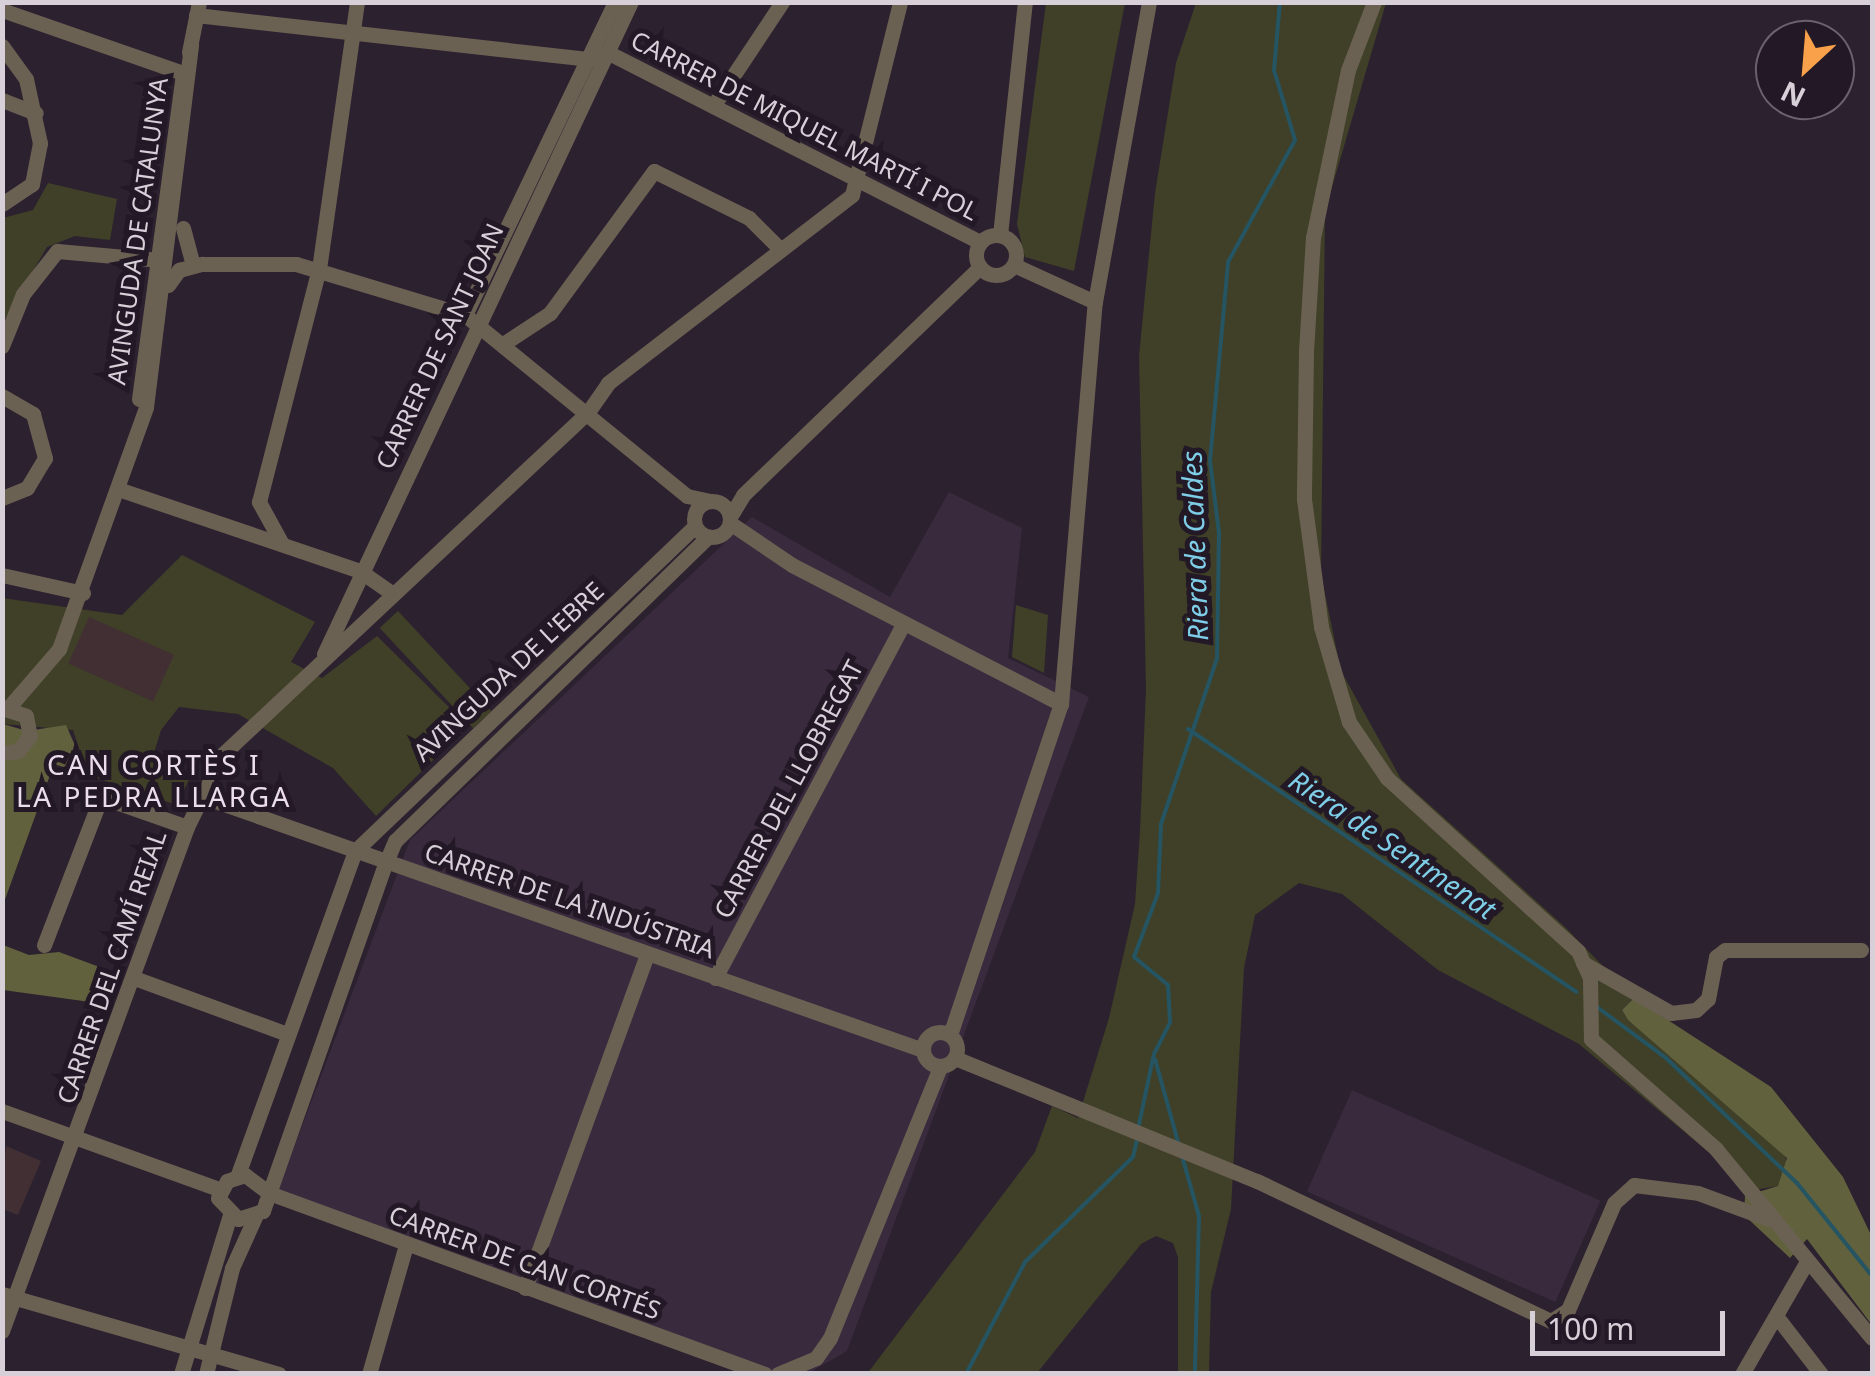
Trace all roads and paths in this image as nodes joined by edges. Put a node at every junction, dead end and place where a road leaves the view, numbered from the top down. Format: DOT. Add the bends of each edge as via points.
graph roads {
  1 [pos="357,2"];
  2 [pos="615,2"];
  3 [pos="631,2"];
  4 [pos="782,2"];
  5 [pos="900,2"];
  6 [pos="1025,2"];
  7 [pos="1150,2"];
  8 [pos="1374,2"];
  9 [pos="198,9"];
  10 [pos="2,10"];
  11 [pos="353,34"];
  12 [pos="191,44"];
  13 [pos="2,46"];
  14 [pos="607,52"];
  15 [pos="588,59"];
  16 [pos="183,73"];
  17 [pos="2,100"];
  18 [pos="713,106"];
  19 [pos="36,113"];
  20 [pos="182,153"];
  21 [pos="859,181"];
  22 [pos="2,204"];
  23 [pos="176,205"];
  24 [pos="1000,235"];
  25 [pos="980,242"];
  26 [pos="781,250"];
  27 [pos="197,262"];
  28 [pos="162,263"];
  29 [pos="1014,264"];
  30 [pos="980,268"];
  31 [pos="318,269"];
  32 [pos="166,288"];
  33 [pos="1095,302"];
  34 [pos="470,319"];
  35 [pos="503,344"];
  36 [pos="2,346"];
  37 [pos="2,396"];
  38 [pos="588,412"];
  39 [pos="140,424"];
  40 [pos="121,490"];
  41 [pos="687,496"];
  42 [pos="2,498"];
  43 [pos="694,520"];
  44 [pos="723,521"];
  45 [pos="281,542"];
  46 [pos="360,571"];
  47 [pos="9,576"];
  48 [pos="2,590"];
  49 [pos="83,592"];
  50 [pos="393,594"];
  51 [pos="904,623"];
  52 [pos="321,663"];
  53 [pos="26,695"];
  54 [pos="1060,704"];
  55 [pos="6,707"];
  56 [pos="26,716"];
  57 [pos="4,758"];
  58 [pos="201,796"];
  59 [pos="187,827"];
  60 [pos="355,851"];
  61 [pos="386,862"];
  62 [pos="44,944"];
  63 [pos="1861,950"];
  64 [pos="647,954"];
  65 [pos="1583,963"];
  66 [pos="715,978"];
  67 [pos="137,979"];
  68 [pos="286,1034"];
  69 [pos="950,1035"];
  70 [pos="922,1050"];
  71 [pos="956,1058"];
  72 [pos="940,1067"];
  73 [pos="2,1111"];
  74 [pos="77,1138"];
  75 [pos="237,1177"];
  76 [pos="221,1190"];
  77 [pos="269,1193"];
  78 [pos="230,1215"];
  79 [pos="255,1217"];
  80 [pos="1773,1221"];
  81 [pos="406,1245"];
  82 [pos="1806,1263"];
  83 [pos="525,1288"];
  84 [pos="9,1297"];
  85 [pos="1777,1317"];
  86 [pos="2,1332"];
  87 [pos="1872,1338"];
  88 [pos="188,1349"];
  89 [pos="210,1355"];
  90 [pos="182,1374"];
  91 [pos="206,1374"];
  92 [pos="279,1374"];
  93 [pos="368,1374"];
  94 [pos="765,1374"];
  95 [pos="778,1374"];
  96 [pos="1742,1374"];
  97 [pos="1820,1374"];
  1 -- 11 [label="street"];
  2 -- 15 [label="street, CARRER DE SANT JOAN"];
  3 -- 14 [label="street, CARRER DE SANT JOAN"];
  4 -- 18 [label="street"];
  5 -- 21 [label="street"];
  6 -- 24 [label="street"];
  7 -- 33 [label="street"];
  8 -- 65 [label="street" via="1348,70 1313,237 1304,498 1320,628 1350,722 1387,778"];
  9 -- 11 [label="street"];
  9 -- 12 [label="street, AVINGUDA DE CATALUNYA"];
  10 -- 16 [label="street"];
  11 -- 15 [label="street"];
  11 -- 31 [label="street"];
  12 -- 16 [label="street, AVINGUDA DE CATALUNYA"];
  12 -- 20 [label="street, AVINGUDA DE CATALUNYA"];
  13 -- 19 [label="street"];
  14 -- 15 [label="street"];
  14 -- 18 [label="street, CARRER DE MIQUEL MARTÍ I POL"];
  14 -- 34 [label="street, CARRER DE SANT JOAN"];
  15 -- 34 [label="street, CARRER DE SANT JOAN"];
  16 -- 28 [label="street, AVINGUDA DE CATALUNYA"];
  17 -- 19 [label="street"];
  18 -- 21 [label="street, CARRER DE MIQUEL MARTÍ I POL"];
  19 -- 22 [label="street" via="32,184"];
  20 -- 23 [label="street, AVINGUDA DE CATALUNYA"];
  20 -- 28 [label="street"];
  21 -- 25 [label="street, CARRER DE MIQUEL MARTÍ I POL"];
  21 -- 26 [label="street, CARRER DEL CAMÍ REIAL" via="852,195"];
  23 -- 27 [label="street"];
  23 -- 28 [label="street, AVINGUDA DE CATALUNYA"];
  24 -- 25 [label="street"];
  24 -- 29 [label="street" via="1013,243"];
  25 -- 30 [label="street"];
  26 -- 35 [label="street" via="749,218 654,172 550,313"];
  26 -- 38 [label="street, CARRER DEL CAMÍ REIAL" via="608,383"];
  27 -- 28 [label="street"];
  27 -- 31 [label="street"];
  27 -- 32 [label="street" via="179,270"];
  28 -- 32 [label="street, AVINGUDA DE CATALUNYA"];
  28 -- 36 [label="street" via="57,252 23,294"];
  28 -- 39 [label="street, AVINGUDA DE CATALUNYA" via="143,361"];
  29 -- 30 [label="street" via="1001,275"];
  29 -- 33 [label="street"];
  30 -- 44 [label="street, AVINGUDA DE L'EBRE"];
  31 -- 34 [label="street"];
  31 -- 45 [label="street" via="259,502"];
  32 -- 39 [label="street, AVINGUDA DE CATALUNYA"];
  33 -- 54 [label="street"];
  34 -- 35 [label="street"];
  34 -- 46 [label="street, CARRER DE SANT JOAN"];
  35 -- 38 [label="street"];
  37 -- 42 [label="street" via="33,414 45,458 27,488"];
  38 -- 41 [label="street"];
  38 -- 50 [label="street, CARRER DEL CAMÍ REIAL"];
  39 -- 40 [label="street, AVINGUDA DE CATALUNYA"];
  40 -- 45 [label="street"];
  40 -- 49 [label="street, AVINGUDA DE CATALUNYA"];
  41 -- 43 [label="street"];
  41 -- 44 [label="street"];
  43 -- 44 [label="street"];
  43 -- 44 [label="street, AVINGUDA DE L'EBRE"];
  43 -- 60 [label="street, AVINGUDA DE L'EBRE"];
  44 -- 51 [label="street"];
  44 -- 61 [label="street, AVINGUDA DE L'EBRE" via="394,841"];
  45 -- 46 [label="street"];
  46 -- 50 [label="street"];
  46 -- 52 [label="street, CARRER DE SANT JOAN"];
  47 -- 48 [label="street"];
  47 -- 49 [label="street"];
  49 -- 53 [label="street, AVINGUDA DE CATALUNYA" via="59,649"];
  50 -- 52 [label="street, CARRER DEL CAMÍ REIAL"];
  51 -- 54 [label="street"];
  51 -- 66 [label="street, CARRER DEL LLOBREGAT"];
  52 -- 58 [label="street, CARRER DEL CAMÍ REIAL" via="223,754"];
  53 -- 55 [label="street, AVINGUDA DE CATALUNYA"];
  53 -- 56 [label="street"];
  54 -- 69 [label="street"];
  55 -- 56 [label="street"];
  56 -- 57 [label="street" via="30,736"];
  58 -- 59 [label="street, CARRER DEL CAMÍ REIAL"];
  58 -- 60 [label="street, CARRER DE LA INDÚSTRIA"];
  59 -- 62 [label="street" via="101,798"];
  59 -- 67 [label="street, CARRER DEL CAMÍ REIAL"];
  60 -- 61 [label="street, CARRER DE LA INDÚSTRIA"];
  60 -- 68 [label="street"];
  61 -- 64 [label="street, CARRER DE LA INDÚSTRIA"];
  61 -- 77 [label="street, AVINGUDA DE L'EBRE"];
  63 -- 65 [label="street" via="1725,950 1716,957 1708,999 1696,1010 1671,1013"];
  64 -- 66 [label="street, CARRER DE LA INDÚSTRIA"];
  64 -- 83 [label="street"];
  65 -- 80 [label="street" via="1591,1038 1716,1149"];
  66 -- 70 [label="street, CARRER DE LA INDÚSTRIA"];
  67 -- 68 [label="street"];
  67 -- 74 [label="street, CARRER DEL CAMÍ REIAL"];
  68 -- 75 [label="street"];
  69 -- 70 [label="street" via="929,1036"];
  69 -- 71 [label="street"];
  70 -- 72 [label="street"];
  71 -- 72 [label="street"];
  71 -- 80 [label="street" via="1257,1181 1551,1321 1568,1310 1614,1203 1634,1185 1698,1193"];
  72 -- 95 [label="street" via="830,1338 796,1370"];
  73 -- 74 [label="street"];
  74 -- 76 [label="street"];
  74 -- 84 [label="street, CARRER DEL CAMÍ REIAL"];
  75 -- 76 [label="street"];
  75 -- 77 [label="street" via="252,1176"];
  76 -- 78 [label="street"];
  77 -- 79 [label="street"];
  77 -- 81 [label="street, CARRER DE CAN CORTÉS"];
  78 -- 79 [label="street"];
  78 -- 88 [label="street"];
  79 -- 89 [label="street" via="232,1268"];
  80 -- 82 [label="street"];
  81 -- 83 [label="street, CARRER DE CAN CORTÉS"];
  81 -- 93 [label="street"];
  82 -- 85 [label="street"];
  82 -- 87 [label="street"];
  83 -- 94 [label="street, CARRER DE CAN CORTÉS"];
  84 -- 86 [label="street, CARRER DEL CAMÍ REIAL"];
  84 -- 88 [label="street"];
  85 -- 96 [label="street"];
  85 -- 97 [label="street"];
  88 -- 89 [label="street"];
  88 -- 90 [label="street"];
  89 -- 91 [label="street"];
  89 -- 92 [label="street"];
}
